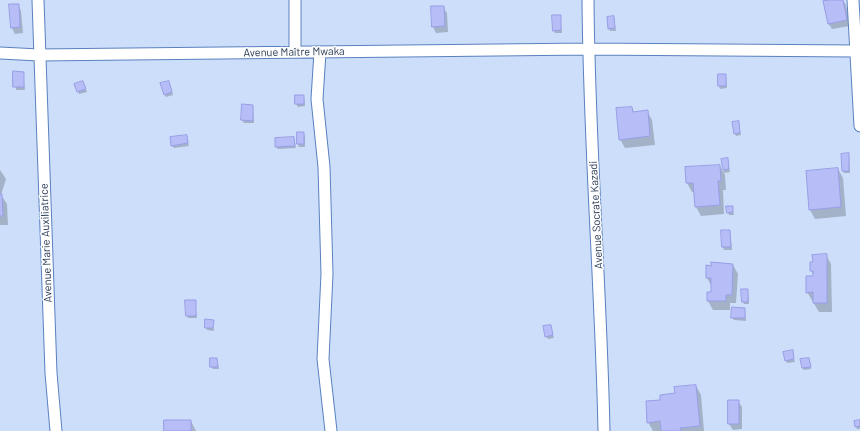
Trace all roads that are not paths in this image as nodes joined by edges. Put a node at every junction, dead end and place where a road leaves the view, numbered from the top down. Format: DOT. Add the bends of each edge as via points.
graph roads {
  1 [pos="38,0"];
  2 [pos="295,0"];
  3 [pos="588,0"];
  4 [pos="853,0"];
  5 [pos="588,49"];
  6 [pos="856,51"];
  7 [pos="295,52"];
  8 [pos="320,52"];
  9 [pos="0,53"];
  10 [pos="39,55"];
  11 [pos="860,126"];
  12 [pos="56,431"];
  13 [pos="331,431"];
  14 [pos="604,431"];
  1 -- 10 [label="street, Avenue Marie Auxiliatrice"];
  2 -- 7 [label="street"];
  3 -- 5 [label="street, Avenue Socrate Kazadi"];
  4 -- 6 [label="street"];
  5 -- 6 [label="street, Avenue Maître Mwaka"];
  5 -- 8 [label="street, Avenue Maître Mwaka"];
  5 -- 14 [label="street, Avenue Socrate Kazadi" via="602,334"];
  6 -- 11 [label="street"];
  7 -- 8 [label="street, Avenue Maître Mwaka"];
  7 -- 10 [label="street, Avenue Maître Mwaka"];
  8 -- 13 [label="street" via="317,98 324,167 327,274 323,360"];
  9 -- 10 [label="street, Avenue Maître Mwaka"];
  10 -- 12 [label="street, Avenue Marie Auxiliatrice" via="50,373"];
}
